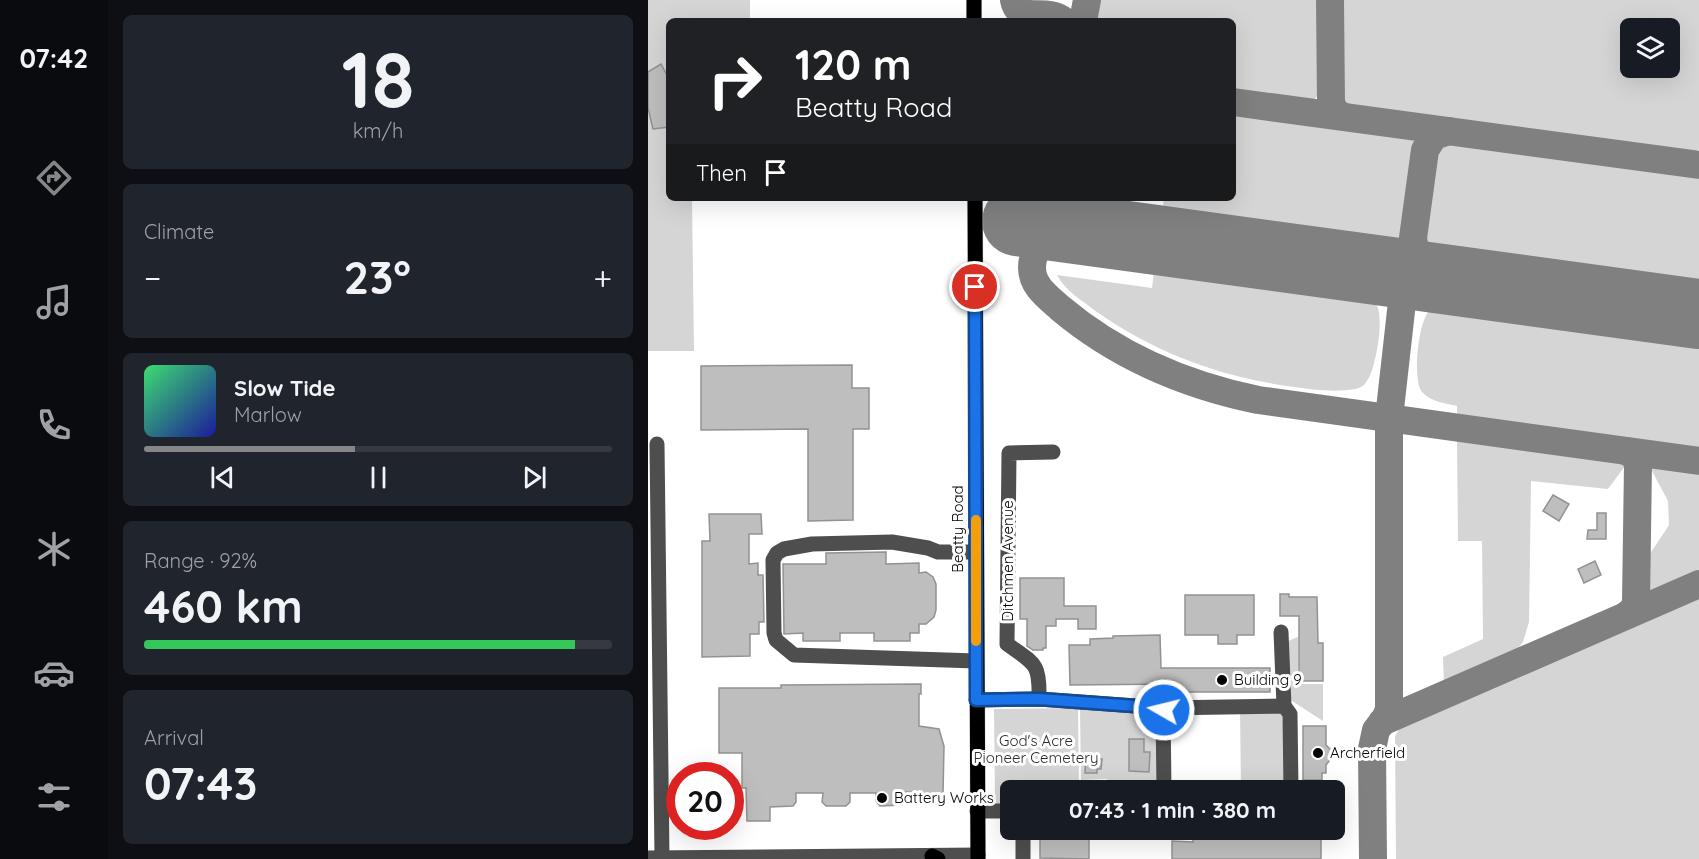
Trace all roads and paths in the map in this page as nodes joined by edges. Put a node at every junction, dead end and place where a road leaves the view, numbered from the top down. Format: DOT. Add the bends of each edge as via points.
graph roads {
  1 [pos="974,0"];
  2 [pos="974,18"];
  3 [pos="975,201"];
  4 [pos="657,444"];
  5 [pos="1053,452"];
  6 [pos="976,552"];
  7 [pos="1281,632"];
  8 [pos="976,661"];
  9 [pos="1039,699"];
  10 [pos="976,700"];
  11 [pos="1284,706"];
  12 [pos="1163,708"];
  13 [pos="1164,780"];
  14 [pos="1291,780"];
  15 [pos="977,811"];
  16 [pos="1000,811"];
  17 [pos="1023,840"];
  18 [pos="935,857"];
  19 [pos="978,857"];
  20 [pos="655,858"];
  21 [pos="1023,859"];
  1 -- 2 [label="main road"];
  3 -- 6 [label="main road, Beatty Road"];
  4 -- 20 [label="street"];
  5 -- 9 [label="street, Ditchmen Avenue" via="1009,453 1008,644 1034,664 1040,676"];
  6 -- 8 [label="main road, Beatty Road"];
  6 -- 8 [label="street" via="938,552 892,542 812,543 784,549 773,560 774,633 776,640 794,655"];
  7 -- 11 [label="street"];
  8 -- 10 [label="main road, Beatty Road"];
  9 -- 10 [label="street"];
  9 -- 12 [label="street"];
  10 -- 15 [label="main road, Beatty Road"];
  11 -- 12 [label="street"];
  11 -- 14 [label="street" via="1290,714"];
  12 -- 13 [label="street"];
  15 -- 16 [label="street"];
  15 -- 19 [label="main road, Beatty Road"];
  17 -- 21 [label="street"];
  18 -- 19 [label="street"];
  18 -- 20 [label="street"];
}
